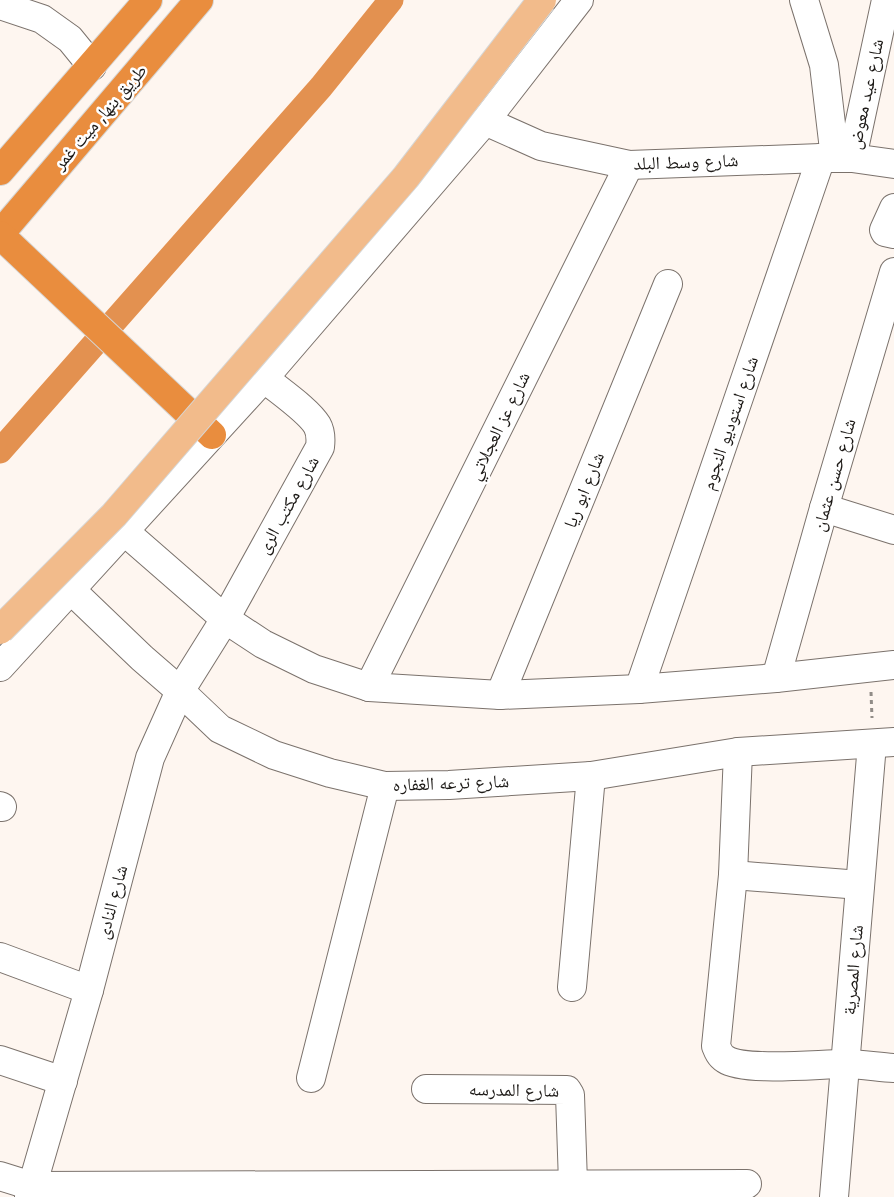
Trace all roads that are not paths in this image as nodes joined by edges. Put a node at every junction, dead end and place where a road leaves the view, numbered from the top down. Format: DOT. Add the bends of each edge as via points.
graph roads {
  1 [pos="148,0"];
  2 [pos="199,0"];
  3 [pos="542,0"];
  4 [pos="579,0"];
  5 [pos="804,0"];
  6 [pos="886,0"];
  7 [pos="0,5"];
  8 [pos="92,66"];
  9 [pos="485,121"];
  10 [pos="836,158"];
  11 [pos="894,164"];
  12 [pos="629,165"];
  13 [pos="0,171"];
  14 [pos="894,208"];
  15 [pos="894,234"];
  16 [pos="0,235"];
  17 [pos="894,272"];
  18 [pos="668,284"];
  19 [pos="264,378"];
  20 [pos="212,435"];
  21 [pos="824,508"];
  22 [pos="894,530"];
  23 [pos="124,531"];
  24 [pos="70,589"];
  25 [pos="225,619"];
  26 [pos="0,630"];
  27 [pos="882,666"];
  28 [pos="0,667"];
  29 [pos="776,678"];
  30 [pos="369,687"];
  31 [pos="638,689"];
  32 [pos="180,691"];
  33 [pos="500,695"];
  34 [pos="883,743"];
  35 [pos="738,752"];
  36 [pos="591,776"];
  37 [pos="386,786"];
  38 [pos="733,875"];
  39 [pos="860,884"];
  40 [pos="0,957"];
  41 [pos="572,987"];
  42 [pos="89,990"];
  43 [pos="0,1060"];
  44 [pos="845,1064"];
  45 [pos="894,1068"];
  46 [pos="311,1078"];
  47 [pos="63,1081"];
  48 [pos="426,1089"];
  49 [pos="0,1176"];
  50 [pos="572,1184"];
  51 [pos="747,1184"];
  52 [pos="30,1191"];
  53 [pos="834,1197"];
  1 -- 8 [label="highway"];
  2 -- 16 [label="highway, طريق بنها, ميت غمر"];
  3 -- 26 [label="main road, bridge" via="393,192 114,515"];
  4 -- 9 [label="street"];
  5 -- 10 [label="street" via="824,66"];
  6 -- 10 [label="street, شارع عيد معوض"];
  7 -- 8 [label="street" via="42,19 70,39"];
  8 -- 13 [label="highway"];
  9 -- 12 [label="street, شارع وسط البلد" via="541,146"];
  9 -- 19 [label="street"];
  10 -- 11 [label="street, شارع وسط البلد"];
  10 -- 12 [label="street, شارع وسط البلد"];
  10 -- 31 [label="street, شارع استوديو النجوم"];
  12 -- 30 [label="street, شارع عز العجلاتي"];
  14 -- 15 [label="street" via="884,230"];
  16 -- 20 [label="highway"];
  17 -- 21 [label="street, شارع حسن عثمان"];
  18 -- 33 [label="street, شارع ابو ريا"];
  19 -- 20 [label="street"];
  19 -- 25 [label="street, شارع مكتب الرى" via="311,417 321,436 320,447"];
  20 -- 23 [label="street"];
  21 -- 22 [label="street"];
  21 -- 29 [label="street, شارع حسن عثمان"];
  23 -- 24 [label="street"];
  23 -- 25 [label="street"];
  24 -- 28 [label="street"];
  24 -- 32 [label="street, شارع ترعه الغفاره"];
  25 -- 30 [label="street" via="263,644 314,669"];
  25 -- 32 [label="street, شارع النادى"];
  27 -- 29 [label="street"];
  29 -- 31 [label="street"];
  30 -- 33 [label="street"];
  31 -- 33 [label="street"];
  32 -- 37 [label="street, شارع ترعه الغفاره" via="220,728 274,755"];
  32 -- 42 [label="street, شارع النادى" via="150,758"];
  34 -- 35 [label="street, شارع ترعه الغفاره"];
  34 -- 39 [label="street, شارع المصرية"];
  35 -- 36 [label="street, شارع ترعه الغفاره"];
  35 -- 38 [label="street"];
  36 -- 37 [label="street, شارع ترعه الغفاره"];
  36 -- 41 [label="street"];
  37 -- 46 [label="street"];
  38 -- 39 [label="street"];
  38 -- 44 [label="street" via="716,1046 720,1054 726,1060 758,1065"];
  39 -- 44 [label="street, شارع المصرية"];
  40 -- 42 [label="street"];
  42 -- 47 [label="street, شارع النادى"];
  43 -- 47 [label="street"];
  44 -- 45 [label="street"];
  44 -- 53 [label="street, شارع المصرية"];
  47 -- 52 [label="street, شارع النادى"];
  48 -- 50 [label="street, شارع المدرسه" via="567,1090 570,1095"];
  49 -- 52 [label="street"];
  50 -- 51 [label="street"];
  50 -- 52 [label="street"];
}
